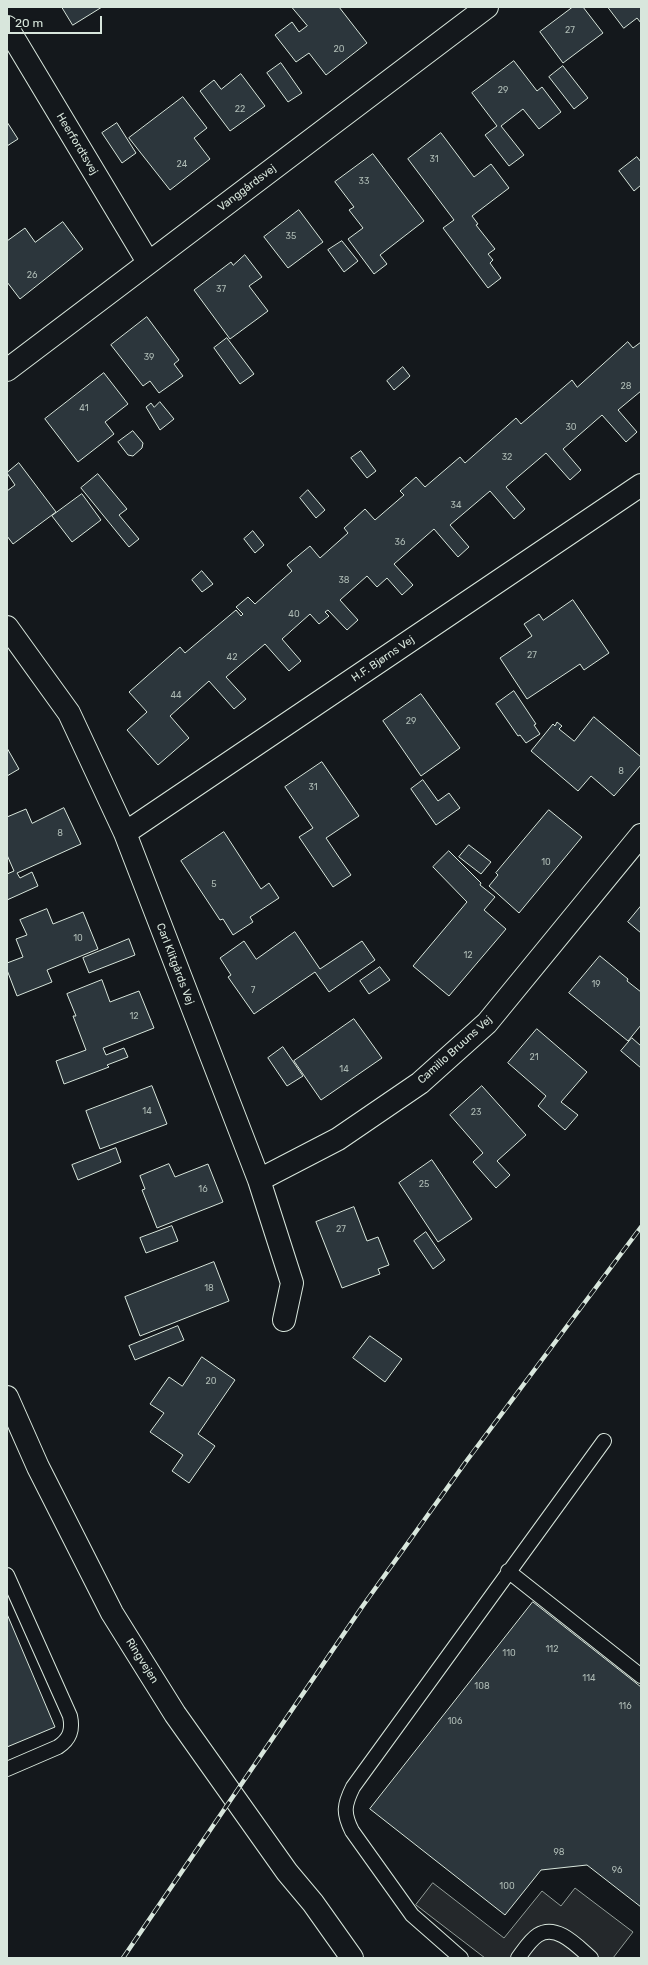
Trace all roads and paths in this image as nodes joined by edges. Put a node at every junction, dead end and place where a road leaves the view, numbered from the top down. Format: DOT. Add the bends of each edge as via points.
graph roads {
  1 [pos="487,7"];
  2 [pos="7,27"];
  3 [pos="148,262"];
  4 [pos="7,370"];
  5 [pos="641,485"];
  6 [pos="7,628"];
  7 [pos="125,833"];
  8 [pos="641,835"];
  9 [pos="260,1180"];
  10 [pos="284,1320"];
  11 [pos="7,1397"];
  12 [pos="604,1441"];
  13 [pos="508,1571"];
  14 [pos="7,1575"];
  15 [pos="641,1676"];
  16 [pos="7,1769"];
  17 [pos="313,1904"];
  18 [pos="352,1958"];
  19 [pos="366,1958"];
  20 [pos="461,1958"];
  21 [pos="518,1958"];
  22 [pos="591,1958"];
  1 -- 3 [label="street, Vanggårdsvej"];
  2 -- 3 [label="street, Heerfordtsvej"];
  3 -- 4 [label="street, Vanggårdsvej"];
  5 -- 7 [label="street, H.F. Bjørns Vej"];
  6 -- 7 [label="street, Carl Klitgårds Vej" via="69,713"];
  7 -- 9 [label="street, Carl Klitgårds Vej"];
  8 -- 9 [label="street, Camillo Bruuns Vej" via="487,1023 413,1087 338,1139"];
  9 -- 10 [label="street, Carl Klitgårds Vej" via="292,1283"];
  11 -- 17 [label="street, Ringvejen" via="38,1467 112,1613 175,1714 287,1872"];
  12 -- 13 [label="lane"];
  13 -- 15 [label="lane"];
  13 -- 20 [label="lane" via="353,1787 346,1802 348,1822 352,1831 402,1904"];
  14 -- 16 [label="lane" via="72,1725 66,1742"];
  17 -- 18 [label="street, Ringvejen"];
  17 -- 19 [label="street, Ringvejen"];
  21 -- 22 [label="lane" via="538,1934 556,1932"];
}
